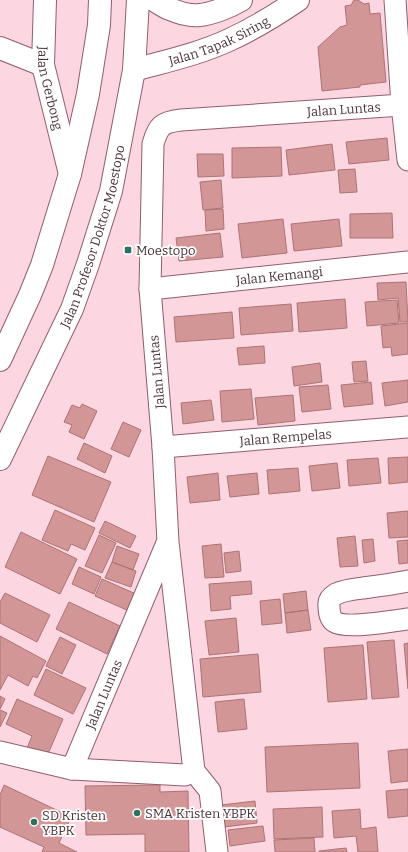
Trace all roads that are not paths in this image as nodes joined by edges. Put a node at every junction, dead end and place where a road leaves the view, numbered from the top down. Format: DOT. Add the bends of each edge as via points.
graph roads {
  1 [pos="45,0"];
  2 [pos="100,0"];
  3 [pos="138,0"];
  4 [pos="154,0"];
  5 [pos="241,0"];
  6 [pos="298,0"];
  7 [pos="395,0"];
  8 [pos="0,48"];
  9 [pos="43,65"];
  10 [pos="134,70"];
  11 [pos="402,105"];
  12 [pos="408,160"];
  13 [pos="70,174"];
  14 [pos="408,262"];
  15 [pos="150,289"];
  16 [pos="0,360"];
  17 [pos="408,427"];
  18 [pos="163,447"];
  19 [pos="0,459"];
  20 [pos="168,542"];
  21 [pos="408,581"];
  22 [pos="408,620"];
  23 [pos="0,752"];
  24 [pos="72,769"];
  25 [pos="194,771"];
  26 [pos="217,852"];
  1 -- 9 [label="main road, Jalan Gerbong"];
  2 -- 13 [label="main road" via="99,25 88,94"];
  3 -- 10 [label="main road, Jalan Profesor Doktor Moestopo"];
  4 -- 5 [label="main road, Jalan Tapak Siring" via="170,9 201,15"];
  6 -- 10 [label="main road, Jalan Tapak Siring" via="261,24 229,40 198,52"];
  7 -- 11 [label="street"];
  8 -- 9 [label="main road"];
  9 -- 13 [label="main road, Jalan Gerbong"];
  10 -- 19 [label="main road, Jalan Profesor Doktor Moestopo" via="112,192 88,264 72,309"];
  11 -- 12 [label="street"];
  11 -- 15 [label="street, Jalan Luntas" via="181,120 164,124 156,134 153,144"];
  13 -- 16 [label="main road" via="42,264"];
  14 -- 15 [label="street, Jalan Kemangi"];
  15 -- 18 [label="street, Jalan Luntas"];
  17 -- 18 [label="street, Jalan Rempelas"];
  18 -- 20 [label="street, Jalan Luntas"];
  20 -- 24 [label="street, Jalan Luntas"];
  20 -- 25 [label="street"];
  21 -- 22 [label="street" via="342,591 332,597 329,606 330,617 339,624"];
  23 -- 24 [label="street"];
  24 -- 25 [label="street" via="185,775"];
  25 -- 26 [label="street" via="210,791"];
}
